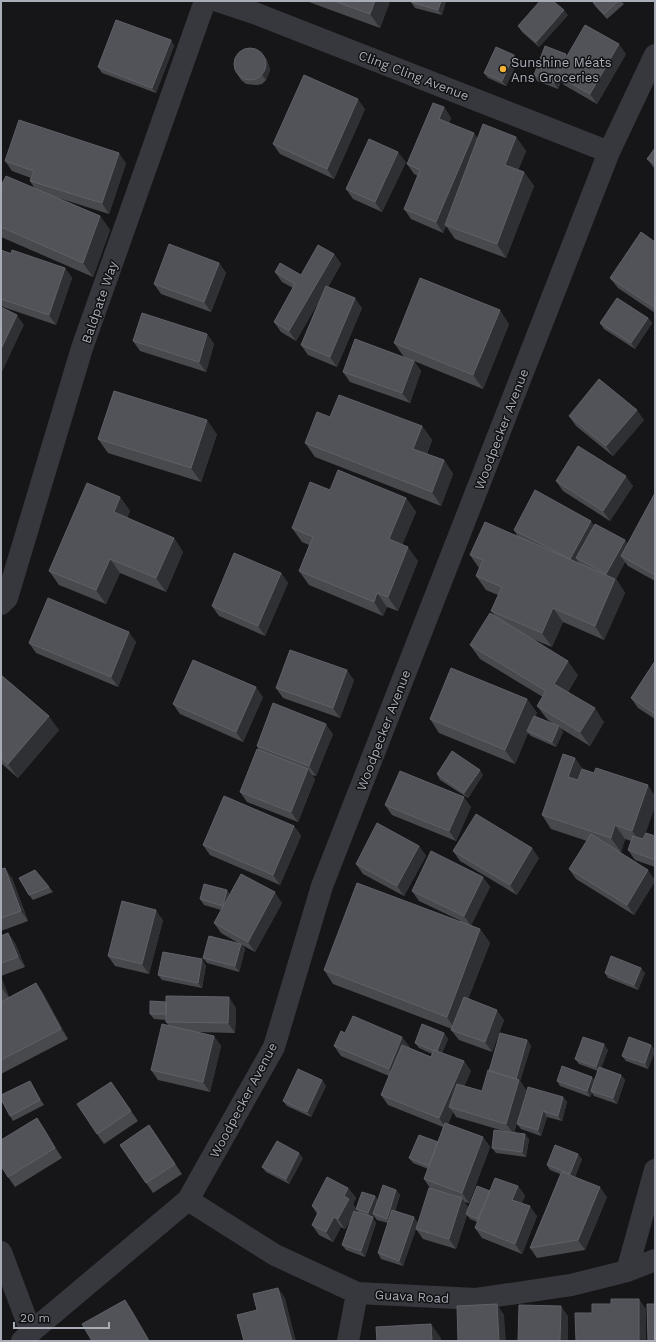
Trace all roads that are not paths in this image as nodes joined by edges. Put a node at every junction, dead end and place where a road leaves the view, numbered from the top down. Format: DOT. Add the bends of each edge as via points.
graph roads {
  1 [pos="205,1"];
  2 [pos="218,1"];
  3 [pos="261,8"];
  4 [pos="655,55"];
  5 [pos="609,152"];
  6 [pos="1,604"];
  7 [pos="655,1170"];
  8 [pos="188,1200"];
  9 [pos="1,1252"];
  10 [pos="655,1260"];
  11 [pos="627,1271"];
  12 [pos="357,1293"];
  13 [pos="27,1336"];
  14 [pos="348,1341"];
  1 -- 6 [label="street, Baldpate Way" via="82,348 7,598"];
  2 -- 3 [label="street, Cling Cling Avenue"];
  3 -- 5 [label="street, Cling Cling Avenue"];
  4 -- 5 [label="street, Woodpecker Avenue"];
  5 -- 8 [label="street, Woodpecker Avenue" via="322,886 274,1047"];
  7 -- 11 [label="street"];
  8 -- 12 [label="street, Guava Road" via="275,1255"];
  8 -- 13 [label="street, Woodpecker Avenue"];
  9 -- 13 [label="street"];
  10 -- 11 [label="street, Guava Road"];
  11 -- 12 [label="street, Guava Road" via="571,1285 476,1299"];
  12 -- 14 [label="street"];
}
